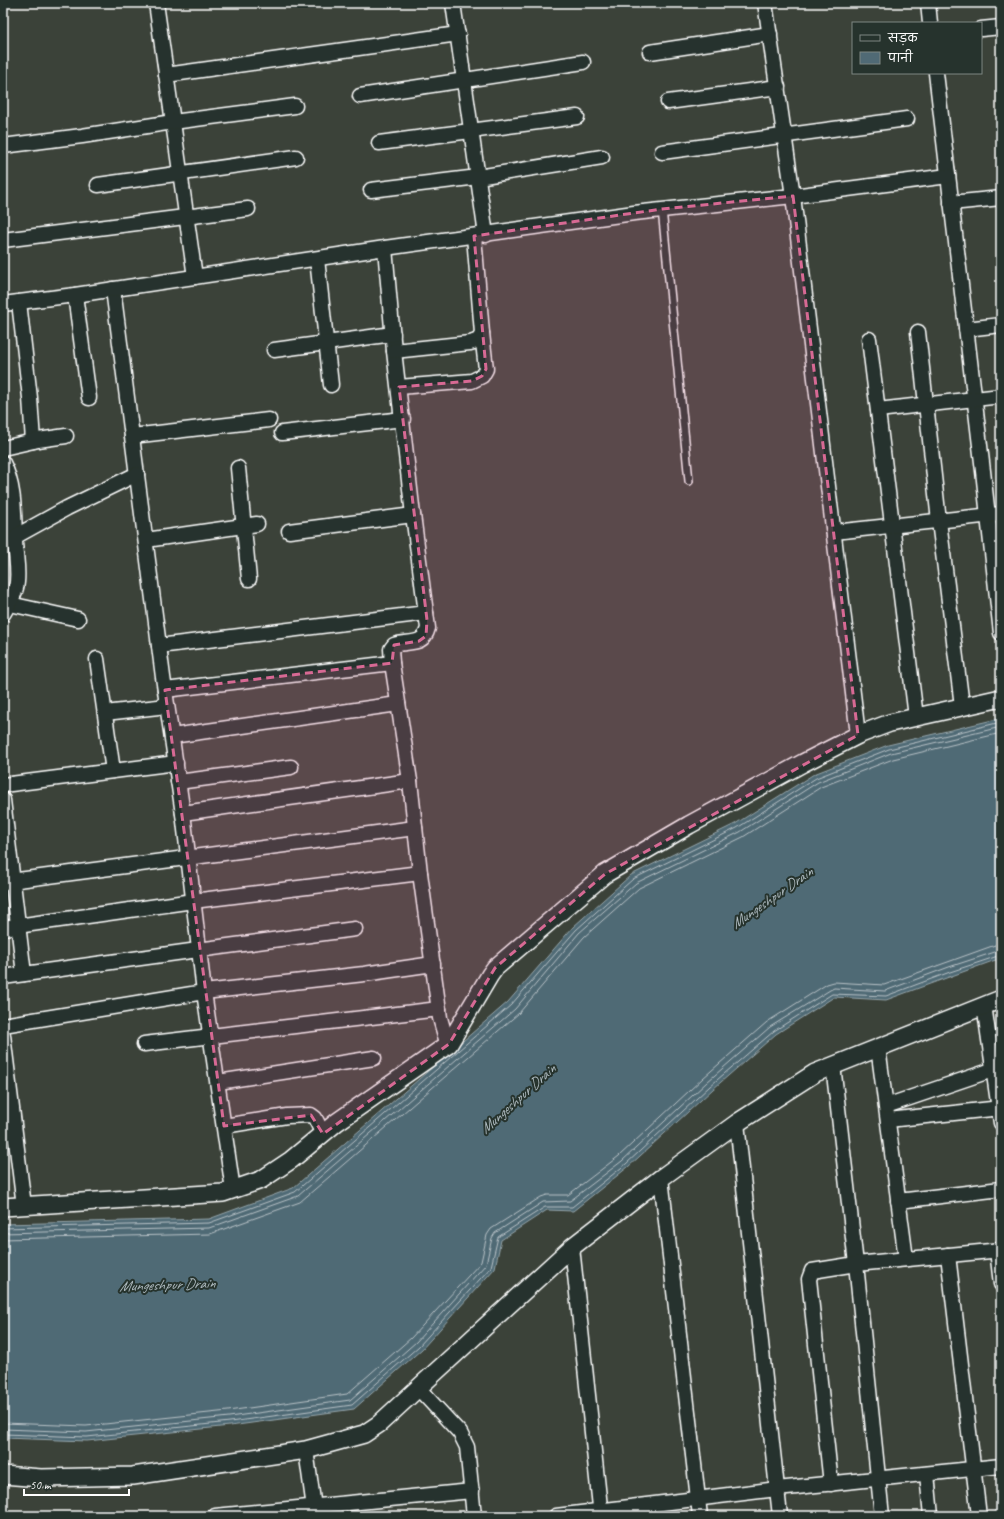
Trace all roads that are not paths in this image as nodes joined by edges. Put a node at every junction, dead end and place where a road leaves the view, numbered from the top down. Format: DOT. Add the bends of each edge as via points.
graph roads {
  1 [pos="156,3"];
  2 [pos="453,3"];
  3 [pos="765,3"];
  4 [pos="928,3"];
  5 [pos="930,22"];
  6 [pos="1001,28"];
  7 [pos="982,29"];
  8 [pos="458,34"];
  9 [pos="770,34"];
  10 [pos="650,52"];
  11 [pos="583,62"];
  12 [pos="936,74"];
  13 [pos="166,75"];
  14 [pos="464,80"];
  15 [pos="778,87"];
  16 [pos="360,96"];
  17 [pos="668,102"];
  18 [pos="295,106"];
  19 [pos="577,117"];
  20 [pos="907,119"];
  21 [pos="173,122"];
  22 [pos="472,131"];
  23 [pos="785,135"];
  24 [pos="379,143"];
  25 [pos="3,146"];
  26 [pos="662,152"];
  27 [pos="296,157"];
  28 [pos="602,157"];
  29 [pos="180,173"];
  30 [pos="948,176"];
  31 [pos="478,177"];
  32 [pos="98,185"];
  33 [pos="371,190"];
  34 [pos="793,196"];
  35 [pos="1001,198"];
  36 [pos="952,203"];
  37 [pos="248,209"];
  38 [pos="662,209"];
  39 [pos="187,218"];
  40 [pos="480,235"];
  41 [pos="3,240"];
  42 [pos="386,248"];
  43 [pos="317,259"];
  44 [pos="195,277"];
  45 [pos="113,288"];
  46 [pos="75,295"];
  47 [pos="19,302"];
  48 [pos="3,304"];
  49 [pos="1001,325"];
  50 [pos="966,329"];
  51 [pos="918,332"];
  52 [pos="482,333"];
  53 [pos="393,334"];
  54 [pos="869,339"];
  55 [pos="326,342"];
  56 [pos="274,350"];
  57 [pos="394,351"];
  58 [pos="331,385"];
  59 [pos="399,387"];
  60 [pos="1001,396"];
  61 [pos="89,398"];
  62 [pos="975,399"];
  63 [pos="926,405"];
  64 [pos="878,410"];
  65 [pos="403,419"];
  66 [pos="269,420"];
  67 [pos="282,433"];
  68 [pos="66,436"];
  69 [pos="132,436"];
  70 [pos="33,441"];
  71 [pos="3,448"];
  72 [pos="3,463"];
  73 [pos="238,468"];
  74 [pos="137,474"];
  75 [pos="689,481"];
  76 [pos="413,515"];
  77 [pos="995,515"];
  78 [pos="939,521"];
  79 [pos="250,525"];
  80 [pos="892,526"];
  81 [pos="288,531"];
  82 [pos="834,532"];
  83 [pos="15,539"];
  84 [pos="146,540"];
  85 [pos="249,579"];
  86 [pos="6,609"];
  87 [pos="426,613"];
  88 [pos="78,619"];
  89 [pos="1001,634"];
  90 [pos="159,646"];
  91 [pos="97,659"];
  92 [pos="392,664"];
  93 [pos="165,690"];
  94 [pos="1001,698"];
  95 [pos="398,704"];
  96 [pos="167,706"];
  97 [pos="962,706"];
  98 [pos="105,713"];
  99 [pos="916,717"];
  100 [pos="858,735"];
  101 [pos="172,736"];
  102 [pos="176,763"];
  103 [pos="292,767"];
  104 [pos="113,771"];
  105 [pos="410,781"];
  106 [pos="178,782"];
  107 [pos="3,785"];
  108 [pos="3,800"];
  109 [pos="183,813"];
  110 [pos="415,828"];
  111 [pos="188,859"];
  112 [pos="420,874"];
  113 [pos="8,881"];
  114 [pos="193,901"];
  115 [pos="17,926"];
  116 [pos="3,928"];
  117 [pos="355,930"];
  118 [pos="198,950"];
  119 [pos="433,964"];
  120 [pos="24,974"];
  121 [pos="3,977"];
  122 [pos="204,992"];
  123 [pos="1001,999"];
  124 [pos="984,1005"];
  125 [pos="439,1009"];
  126 [pos="3,1025"];
  127 [pos="3,1035"];
  128 [pos="211,1037"];
  129 [pos="144,1044"];
  130 [pos="448,1046"];
  131 [pos="878,1047"];
  132 [pos="374,1058"];
  133 [pos="833,1065"];
  134 [pos="998,1068"];
  135 [pos="218,1082"];
  136 [pos="886,1106"];
  137 [pos="1000,1108"];
  138 [pos="888,1120"];
  139 [pos="737,1123"];
  140 [pos="1001,1123"];
  141 [pos="224,1126"];
  142 [pos="323,1134"];
  143 [pos="661,1178"];
  144 [pos="1001,1189"];
  145 [pos="234,1190"];
  146 [pos="898,1201"];
  147 [pos="24,1206"];
  148 [pos="3,1207"];
  149 [pos="572,1247"];
  150 [pos="999,1250"];
  151 [pos="948,1255"];
  152 [pos="906,1259"];
  153 [pos="856,1264"];
  154 [pos="1001,1284"];
  155 [pos="419,1389"];
  156 [pos="306,1450"];
  157 [pos="1001,1466"];
  158 [pos="974,1468"];
  159 [pos="927,1474"];
  160 [pos="3,1475"];
  161 [pos="878,1480"];
  162 [pos="831,1484"];
  163 [pos="777,1490"];
  164 [pos="472,1491"];
  165 [pos="698,1499"];
  166 [pos="314,1512"];
  167 [pos="600,1513"];
  168 [pos="215,1516"];
  169 [pos="474,1516"];
  170 [pos="556,1516"];
  171 [pos="700,1516"];
  172 [pos="780,1516"];
  173 [pos="882,1516"];
  174 [pos="931,1516"];
  175 [pos="978,1516"];
  1 -- 13 [label="street"];
  2 -- 8 [label="street"];
  3 -- 9 [label="street"];
  4 -- 5 [label="street"];
  6 -- 7 [label="street"];
  8 -- 13 [label="street"];
  8 -- 14 [label="street"];
  9 -- 10 [label="street"];
  9 -- 15 [label="street"];
  11 -- 14 [label="street"];
  12 -- 30 [label="street"];
  13 -- 21 [label="street"];
  14 -- 16 [label="street"];
  14 -- 22 [label="street"];
  15 -- 17 [label="street"];
  15 -- 23 [label="street"];
  18 -- 21 [label="street"];
  19 -- 22 [label="street"];
  20 -- 23 [label="street"];
  21 -- 25 [label="street"];
  21 -- 29 [label="street"];
  22 -- 24 [label="street"];
  22 -- 31 [label="street"];
  23 -- 26 [label="street"];
  23 -- 34 [label="street"];
  27 -- 29 [label="street"];
  28 -- 31 [label="street"];
  29 -- 32 [label="street"];
  29 -- 39 [label="street"];
  30 -- 34 [label="street"];
  30 -- 36 [label="street"];
  31 -- 33 [label="street"];
  31 -- 40 [label="street"];
  34 -- 38 [label="street"];
  34 -- 82 [label="street"];
  35 -- 36 [label="street"];
  36 -- 50 [label="street"];
  37 -- 39 [label="street"];
  38 -- 40 [label="street"];
  38 -- 75 [label="lane"];
  39 -- 41 [label="street"];
  39 -- 44 [label="street"];
  40 -- 42 [label="street"];
  40 -- 52 [label="street"];
  42 -- 43 [label="street"];
  42 -- 53 [label="street"];
  43 -- 44 [label="street"];
  43 -- 55 [label="street"];
  44 -- 45 [label="street"];
  45 -- 46 [label="street"];
  45 -- 69 [label="street"];
  46 -- 47 [label="street"];
  46 -- 61 [label="street"];
  47 -- 48 [label="street"];
  47 -- 70 [label="street"];
  49 -- 50 [label="street"];
  50 -- 62 [label="street"];
  51 -- 63 [label="street"];
  52 -- 57 [label="street" via="481,338 470,343"];
  52 -- 59 [label="street" via="486,369 482,376 472,381"];
  53 -- 55 [label="street"];
  53 -- 57 [label="street"];
  54 -- 64 [label="street"];
  55 -- 56 [label="street"];
  55 -- 58 [label="street"];
  57 -- 59 [label="street"];
  59 -- 65 [label="street"];
  60 -- 62 [label="street"];
  62 -- 63 [label="street"];
  62 -- 77 [label="street"];
  63 -- 64 [label="street"];
  63 -- 78 [label="street"];
  64 -- 80 [label="street"];
  65 -- 67 [label="street"];
  65 -- 76 [label="street"];
  66 -- 69 [label="street"];
  68 -- 70 [label="street"];
  69 -- 74 [label="street"];
  70 -- 71 [label="street"];
  72 -- 83 [label="street" via="14,500"];
  73 -- 79 [label="street"];
  74 -- 83 [label="street" via="67,508"];
  74 -- 84 [label="street"];
  76 -- 81 [label="street"];
  76 -- 87 [label="street"];
  77 -- 78 [label="street"];
  77 -- 89 [label="street"];
  78 -- 80 [label="street"];
  78 -- 97 [label="street"];
  79 -- 84 [label="street"];
  79 -- 85 [label="street"];
  80 -- 82 [label="street"];
  80 -- 99 [label="street"];
  82 -- 100 [label="street"];
  83 -- 86 [label="street" via="16,587"];
  84 -- 90 [label="street"];
  86 -- 88 [label="street"];
  87 -- 90 [label="street"];
  87 -- 92 [label="street" via="426,636 419,641 394,645 391,649"];
  90 -- 93 [label="street"];
  91 -- 98 [label="street"];
  92 -- 93 [label="street"];
  92 -- 95 [label="street"];
  93 -- 96 [label="street"];
  94 -- 97 [label="street"];
  95 -- 101 [label="street"];
  95 -- 105 [label="street"];
  96 -- 98 [label="street"];
  96 -- 101 [label="street"];
  97 -- 99 [label="street"];
  98 -- 104 [label="street"];
  99 -- 100 [label="street"];
  100 -- 130 [label="street" via="769,781 605,874 495,968"];
  101 -- 102 [label="street"];
  102 -- 104 [label="street"];
  102 -- 106 [label="street"];
  103 -- 106 [label="street"];
  104 -- 107 [label="street"];
  105 -- 109 [label="street"];
  105 -- 110 [label="street"];
  106 -- 109 [label="street"];
  108 -- 113 [label="street"];
  109 -- 111 [label="street"];
  110 -- 111 [label="street"];
  110 -- 112 [label="street"];
  111 -- 113 [label="street"];
  111 -- 114 [label="street"];
  112 -- 114 [label="street"];
  112 -- 119 [label="street"];
  113 -- 115 [label="street"];
  114 -- 115 [label="street"];
  114 -- 118 [label="street"];
  115 -- 116 [label="street"];
  115 -- 120 [label="street"];
  117 -- 118 [label="street"];
  118 -- 120 [label="street"];
  118 -- 122 [label="street"];
  119 -- 122 [label="street"];
  119 -- 125 [label="street"];
  120 -- 121 [label="street"];
  122 -- 126 [label="street"];
  122 -- 128 [label="street"];
  123 -- 124 [label="street"];
  124 -- 131 [label="street"];
  124 -- 134 [label="street"];
  125 -- 128 [label="street"];
  125 -- 130 [label="street"];
  127 -- 147 [label="street"];
  128 -- 129 [label="street"];
  128 -- 135 [label="street"];
  130 -- 142 [label="street"];
  131 -- 133 [label="street"];
  131 -- 136 [label="street"];
  132 -- 135 [label="street"];
  133 -- 139 [label="street" via="815,1073"];
  133 -- 153 [label="street"];
  134 -- 136 [label="street"];
  134 -- 137 [label="street"];
  135 -- 141 [label="street"];
  136 -- 138 [label="street"];
  137 -- 138 [label="street"];
  137 -- 140 [label="street"];
  138 -- 146 [label="street"];
  139 -- 143 [label="street"];
  139 -- 163 [label="street"];
  141 -- 142 [label="street" via="287,1116 311,1115"];
  141 -- 145 [label="street"];
  142 -- 145 [label="street" via="269,1175"];
  143 -- 149 [label="street"];
  143 -- 165 [label="street"];
  144 -- 146 [label="street"];
  145 -- 147 [label="street" via="216,1194"];
  146 -- 152 [label="street"];
  147 -- 148 [label="street"];
  149 -- 155 [label="street"];
  149 -- 167 [label="street"];
  150 -- 151 [label="street"];
  150 -- 154 [label="street"];
  151 -- 152 [label="street"];
  151 -- 158 [label="street"];
  152 -- 153 [label="street"];
  153 -- 161 [label="street"];
  153 -- 162 [label="street" via="812,1271 809,1279"];
  155 -- 156 [label="street" via="371,1430"];
  155 -- 164 [label="street" via="464,1439"];
  156 -- 160 [label="street" via="119,1478 36,1478"];
  156 -- 166 [label="street"];
  157 -- 158 [label="street"];
  158 -- 159 [label="street"];
  158 -- 175 [label="street"];
  159 -- 161 [label="street"];
  159 -- 174 [label="street"];
  161 -- 162 [label="street"];
  161 -- 173 [label="street"];
  162 -- 163 [label="street"];
  163 -- 165 [label="street"];
  163 -- 172 [label="street"];
  164 -- 166 [label="street"];
  164 -- 169 [label="street"];
  165 -- 167 [label="street"];
  165 -- 171 [label="street"];
  166 -- 168 [label="street"];
  167 -- 170 [label="street"];
}
